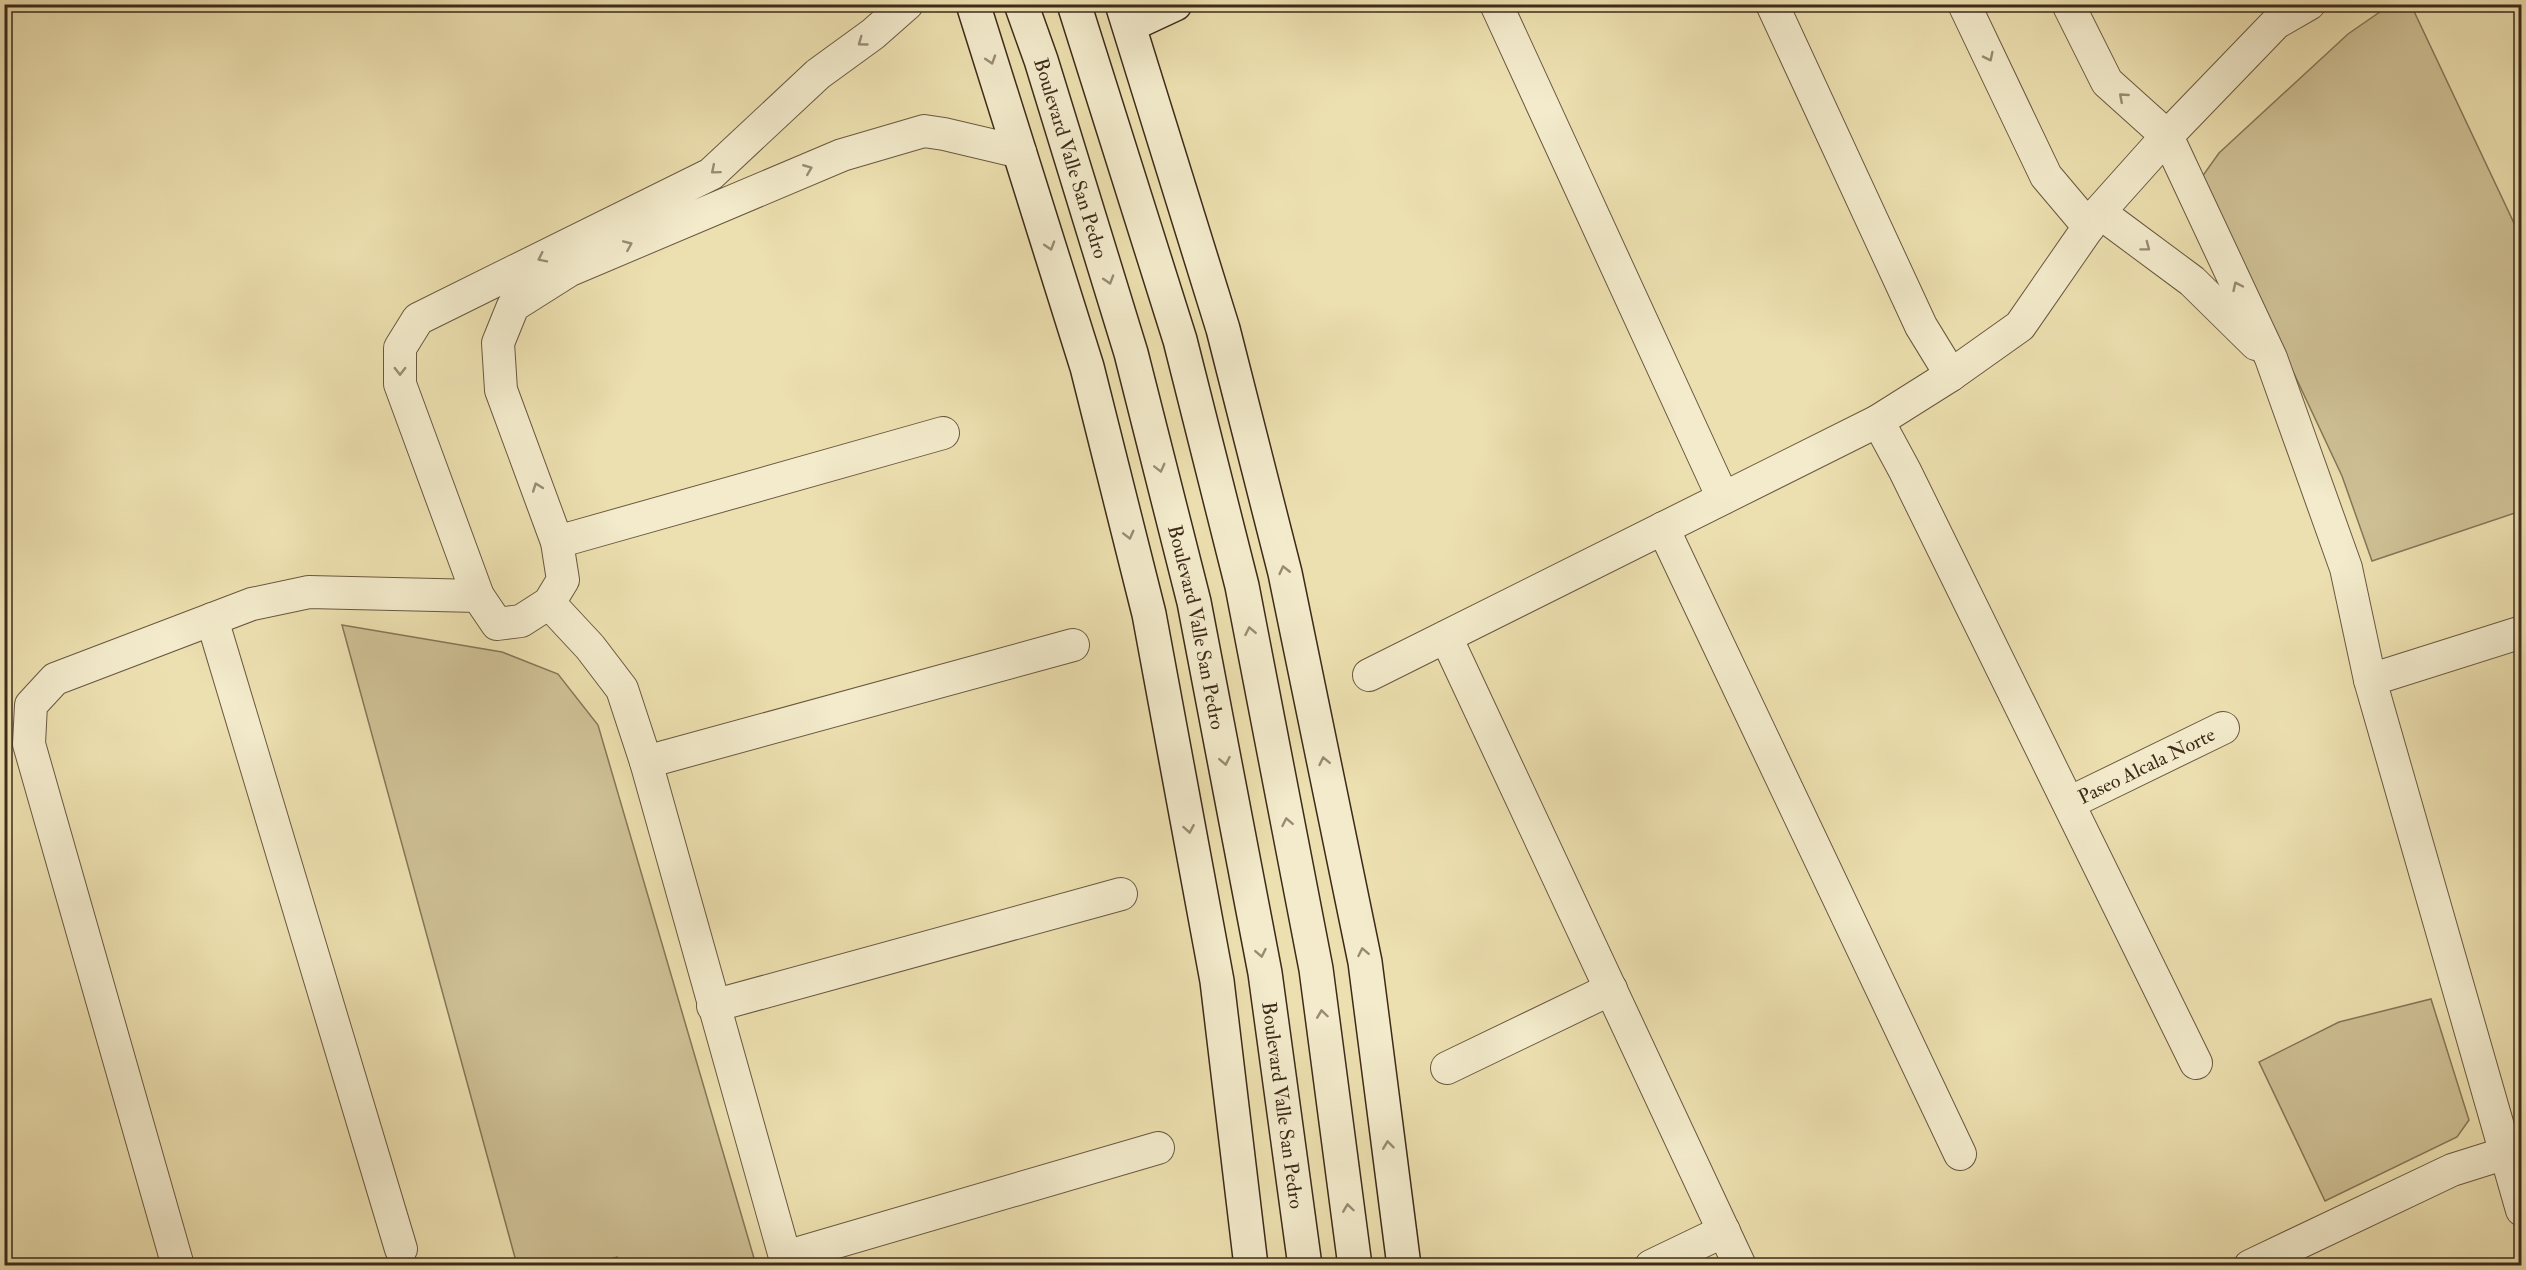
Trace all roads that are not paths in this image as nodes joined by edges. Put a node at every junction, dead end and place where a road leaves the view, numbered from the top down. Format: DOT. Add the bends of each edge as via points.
graph roads {
  1 [pos="907,4"];
  2 [pos="973,4"];
  3 [pos="1021,4"];
  4 [pos="1074,4"];
  5 [pos="1175,4"];
  6 [pos="1496,4"];
  7 [pos="1772,4"];
  8 [pos="1964,4"];
  9 [pos="2068,4"];
  10 [pos="2309,4"];
  11 [pos="2267,14"];
  12 [pos="1126,15"];
  13 [pos="2167,136"];
  14 [pos="1020,152"];
  15 [pos="2094,220"];
  16 [pos="2271,358"];
  17 [pos="1951,375"];
  18 [pos="1878,422"];
  19 [pos="943,433"];
  20 [pos="1723,498"];
  21 [pos="1663,528"];
  22 [pos="557,542"];
  23 [pos="478,596"];
  24 [pos="549,603"];
  25 [pos="212,619"];
  26 [pos="2522,632"];
  27 [pos="1446,637"];
  28 [pos="1073,645"];
  29 [pos="1370,675"];
  30 [pos="2370,680"];
  31 [pos="2223,728"];
  32 [pos="646,762"];
  33 [pos="2069,803"];
  34 [pos="1121,894"];
  35 [pos="1611,989"];
  36 [pos="713,1006"];
  37 [pos="2196,1063"];
  38 [pos="1447,1068"];
  39 [pos="1158,1148"];
  40 [pos="2506,1153"];
  41 [pos="1960,1154"];
  42 [pos="2522,1210"];
  43 [pos="1724,1231"];
  44 [pos="401,1249"];
  45 [pos="785,1262"];
  46 [pos="2257,1264"];
  47 [pos="178,1266"];
  48 [pos="1251,1266"];
  49 [pos="1305,1266"];
  50 [pos="1355,1266"];
  51 [pos="1404,1266"];
  52 [pos="1651,1266"];
  53 [pos="1740,1266"];
  1 -- 23 [label="street, one-way" via="818,74 711,174 418,319 400,348 400,384"];
  2 -- 14 [label="main road, one-way"];
  3 -- 49 [label="main road, Boulevard Valle San Pedro, one-way" via="1131,353 1194,602 1265,973"];
  50 -- 4 [label="main road, one-way" via="1316,969 1242,586 1180,340"];
  5 -- 12 [label="main road"];
  6 -- 20 [label="street"];
  7 -- 17 [label="street" via="1921,326"];
  8 -- 15 [label="street, one-way" via="2046,176"];
  13 -- 9 [label="street, one-way" via="2107,82"];
  10 -- 11 [label="street"];
  11 -- 13 [label="street"];
  51 -- 12 [label="main road, one-way" via="1365,962 1285,573 1223,329"];
  13 -- 15 [label="street"];
  16 -- 13 [label="street, one-way"];
  22 -- 14 [label="street, one-way" via="501,390 498,343 513,306 570,270 842,154 924,131"];
  14 -- 48 [label="main road, one-way" via="1087,367 1149,614 1217,981"];
  15 -- 16 [label="street, one-way" via="2192,281"];
  15 -- 17 [label="street" via="2020,326"];
  16 -- 30 [label="street" via="2346,568"];
  17 -- 18 [label="street"];
  18 -- 20 [label="street"];
  18 -- 33 [label="street"];
  19 -- 22 [label="street"];
  20 -- 21 [label="street"];
  21 -- 27 [label="street"];
  21 -- 41 [label="street"];
  22 -- 24 [label="street" via="563,580"];
  23 -- 24 [label="street" via="497,624 521,621"];
  23 -- 25 [label="street" via="309,592 252,604"];
  24 -- 32 [label="street" via="622,689"];
  25 -- 44 [label="street"];
  25 -- 47 [label="street" via="55,679 31,705 29,744"];
  26 -- 30 [label="street"];
  27 -- 29 [label="street"];
  27 -- 35 [label="street"];
  28 -- 32 [label="street"];
  30 -- 40 [label="street"];
  31 -- 33 [label="street, Paseo Alcala Norte"];
  32 -- 36 [label="street"];
  33 -- 37 [label="street"];
  34 -- 36 [label="street"];
  35 -- 38 [label="street"];
  35 -- 43 [label="street"];
  36 -- 45 [label="street"];
  39 -- 45 [label="street"];
  40 -- 42 [label="street"];
  40 -- 46 [label="street" via="2452,1170"];
  43 -- 52 [label="street"];
  43 -- 53 [label="street"];
}
